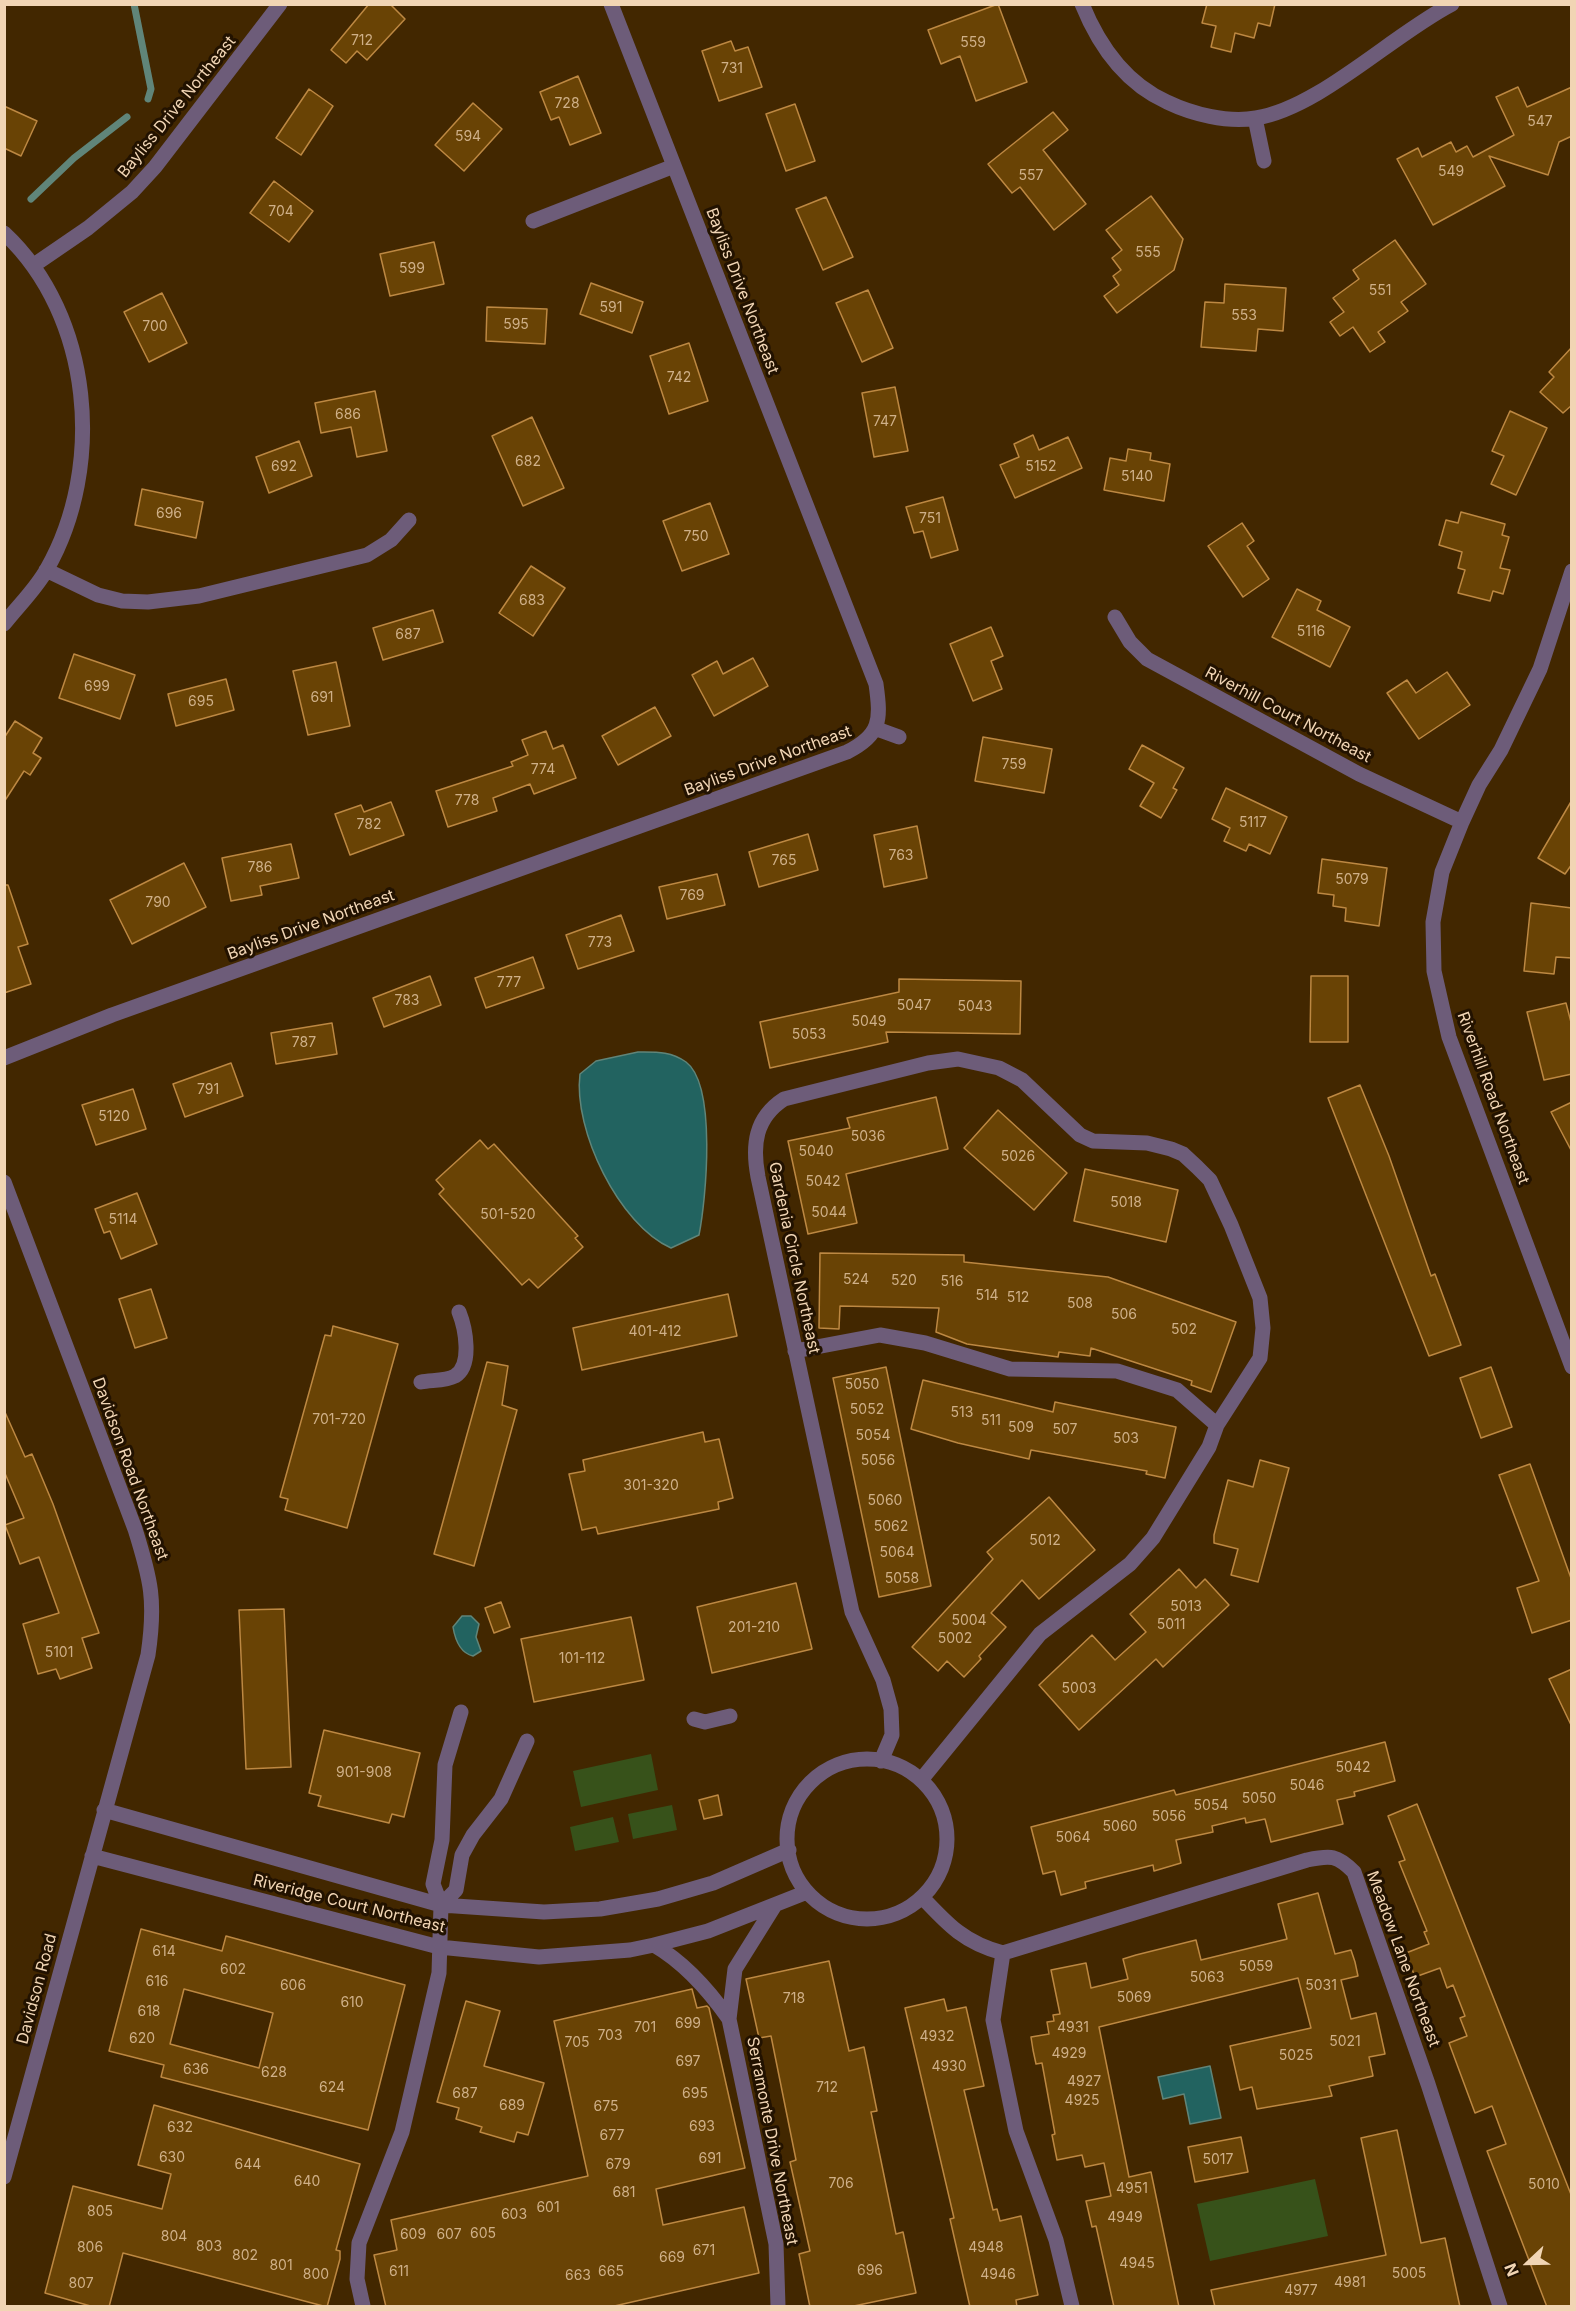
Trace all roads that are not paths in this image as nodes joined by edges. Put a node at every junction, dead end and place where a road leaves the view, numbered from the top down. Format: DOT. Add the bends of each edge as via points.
graph roads {
  1 [pos="280,4"];
  2 [pos="611,4"];
  3 [pos="1083,4"];
  4 [pos="1452,4"];
  5 [pos="1255,118"];
  6 [pos="1264,161"];
  7 [pos="674,166"];
  8 [pos="533,221"];
  9 [pos="4,233"];
  10 [pos="34,265"];
  11 [pos="409,520"];
  12 [pos="46,570"];
  13 [pos="1572,571"];
  14 [pos="1115,616"];
  15 [pos="4,624"];
  16 [pos="877,729"];
  17 [pos="899,737"];
  18 [pos="1462,822"];
  19 [pos="4,1058"];
  20 [pos="4,1182"];
  21 [pos="459,1312"];
  22 [pos="795,1351"];
  23 [pos="1572,1367"];
  24 [pos="421,1382"];
  25 [pos="1217,1425"];
  26 [pos="461,1712"];
  27 [pos="730,1716"];
  28 [pos="694,1719"];
  29 [pos="527,1741"];
  30 [pos="881,1761"];
  31 [pos="921,1780"];
  32 [pos="104,1810"];
  33 [pos="789,1850"];
  34 [pos="92,1856"];
  35 [pos="807,1892"];
  36 [pos="922,1898"];
  37 [pos="441,1905"];
  38 [pos="775,1905"];
  39 [pos="76,1915"];
  40 [pos="654,1944"];
  41 [pos="439,1947"];
  42 [pos="1003,1953"];
  43 [pos="729,2019"];
  44 [pos="4,2177"];
  45 [pos="363,2307"];
  46 [pos="778,2307"];
  47 [pos="1072,2307"];
  48 [pos="1500,2307"];
  1 -- 10 [label="street, Bayliss Drive Northeast" via="132,192"];
  2 -- 7 [label="street, Bayliss Drive Northeast"];
  3 -- 5 [label="street" via="1106,51 1149,94 1210,116"];
  4 -- 5 [label="street" via="1293,106"];
  5 -- 6 [label="street"];
  7 -- 8 [label="street"];
  7 -- 16 [label="street, Bayliss Drive Northeast" via="876,684"];
  9 -- 10 [label="street"];
  10 -- 12 [label="street" via="49,290 71,348 83,414 76,489 67,523"];
  11 -- 12 [label="street" via="391,540 367,555 174,600 122,601 98,595"];
  12 -- 15 [label="street"];
  13 -- 18 [label="street, Riverhill Road Northeast" via="1540,669"];
  14 -- 18 [label="street, Riverhill Court Northeast" via="1130,642 1147,659 1359,774"];
  16 -- 17 [label="street"];
  16 -- 19 [label="street, Bayliss Drive Northeast" via="867,742 847,752 112,1015"];
  18 -- 23 [label="street, Riverhill Road Northeast" via="1442,872 1433,922 1434,971 1449,1037"];
  20 -- 32 [label="street, Davidson Road Northeast" via="149,1575 154,1615 148,1655"];
  21 -- 24 [label="street" via="467,1342 462,1368 456,1375"];
  22 -- 25 [label="street" via="880,1335 925,1343 1010,1369 1117,1371 1178,1390"];
  22 -- 25 [label="street, Gardenia Circle Northeast" via="754,1156 760,1123 784,1099 958,1059 999,1068 1022,1080 1080,1135 1093,1141 1147,1143 1171,1149 1210,1180 1260,1298 1263,1328 1260,1358"];
  22 -- 30 [label="street, Gardenia Circle Northeast" via="852,1612 883,1680 891,1708 892,1735"];
  25 -- 31 [label="street, Gardenia Circle Northeast" via="1209,1447 1153,1538 1130,1564 1040,1634"];
  26 -- 37 [label="street" via="445,1765 442,1840 433,1884"];
  27 -- 28 [label="street" via="705,1722"];
  29 -- 37 [label="street" via="501,1799 465,1849 456,1890"];
  30 -- 31 [label="street" via="900,1765"];
  30 -- 33 [label="street" via="848,1761 823,1772 803,1790 791,1814"];
  31 -- 36 [label="street" via="940,1806 946,1822 947,1846 942,1870"];
  32 -- 34 [label="street, Davidson Road Northeast"];
  32 -- 37 [label="street, Riveridge Court Northeast"];
  33 -- 35 [label="street" via="792,1868"];
  33 -- 37 [label="street, Riveridge Court Northeast" via="713,1883 658,1899 600,1909 544,1912"];
  34 -- 39 [label="street, Davidson Road Northeast"];
  34 -- 41 [label="street, Riveridge Court Northeast"];
  35 -- 36 [label="street" via="842,1916 866,1920 889,1917"];
  35 -- 38 [label="street, Riveridge Court Northeast"];
  36 -- 42 [label="street" via="952,1930 982,1947"];
  37 -- 41 [label="street"];
  38 -- 40 [label="street, Riveridge Court Northeast" via="708,1931"];
  38 -- 43 [label="street, Serramonte Drive Northeast" via="735,1970"];
  39 -- 44 [label="street, Davidson Road"];
  40 -- 41 [label="street, Riveridge Court Northeast" via="630,1950 539,1957"];
  40 -- 43 [label="street, Serramonte Drive Northeast" via="702,1982"];
  41 -- 45 [label="street" via="439,1973 402,2132 359,2243 357,2279"];
  42 -- 47 [label="street" via="993,2020 1016,2131 1056,2240"];
  42 -- 48 [label="street, Meadow Lane Northeast" via="1307,1860 1328,1856 1342,1860 1354,1872"];
  43 -- 46 [label="street, Serramonte Drive Northeast" via="776,2244"];
}
